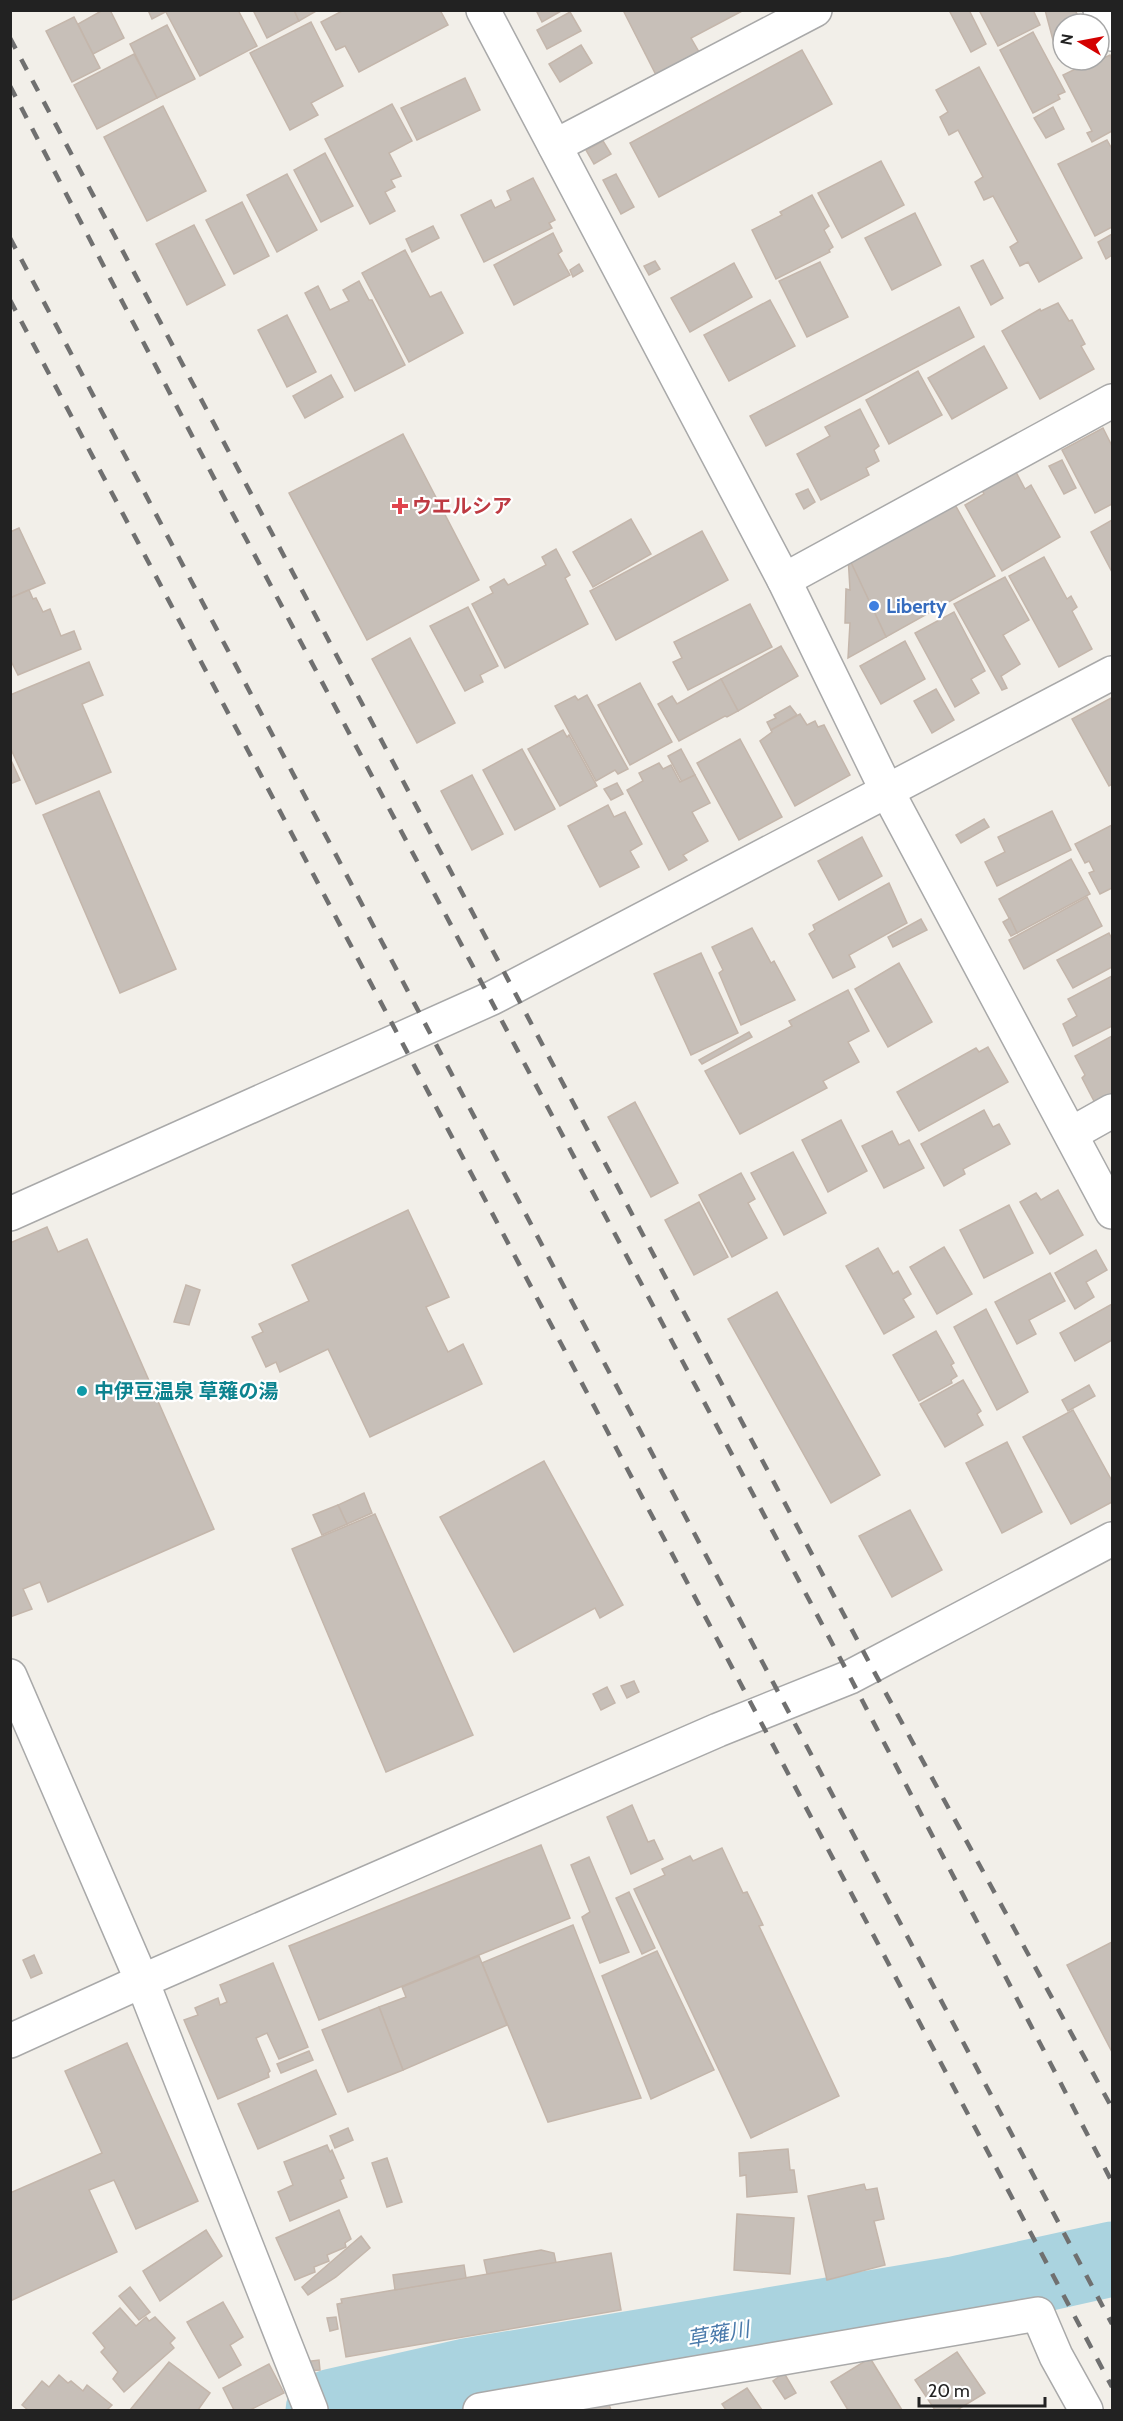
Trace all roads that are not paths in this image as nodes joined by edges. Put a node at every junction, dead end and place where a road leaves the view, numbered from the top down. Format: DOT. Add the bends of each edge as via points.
graph roads {
  1 [pos="483,10"];
  2 [pos="815,10"];
  3 [pos="1100,10"];
  4 [pos="1113,34"];
  5 [pos="555,146"];
  6 [pos="1113,401"];
  7 [pos="784,580"];
  8 [pos="1113,673"];
  9 [pos="887,791"];
  10 [pos="1113,1111"];
  11 [pos="1071,1134"];
  12 [pos="1113,1212"];
  13 [pos="10,1214"];
  14 [pos="1113,1539"];
  15 [pos="10,1676"];
  16 [pos="142,1982"];
  17 [pos="10,2041"];
  18 [pos="311,2410"];
  19 [pos="480,2410"];
  20 [pos="1086,2410"];
  1 -- 5 [label="street"];
  2 -- 5 [label="street"];
  3 -- 4 [label="street"];
  5 -- 7 [label="street"];
  6 -- 7 [label="street"];
  7 -- 9 [label="street"];
  8 -- 9 [label="street"];
  9 -- 11 [label="street"];
  9 -- 13 [label="street" via="492,998"];
  10 -- 11 [label="street"];
  11 -- 12 [label="street"];
  14 -- 16 [label="street" via="850,1677 717,1730"];
  15 -- 16 [label="street"];
  16 -- 17 [label="street"];
  16 -- 18 [label="street"];
  19 -- 20 [label="street" via="1038,2314"];
}
